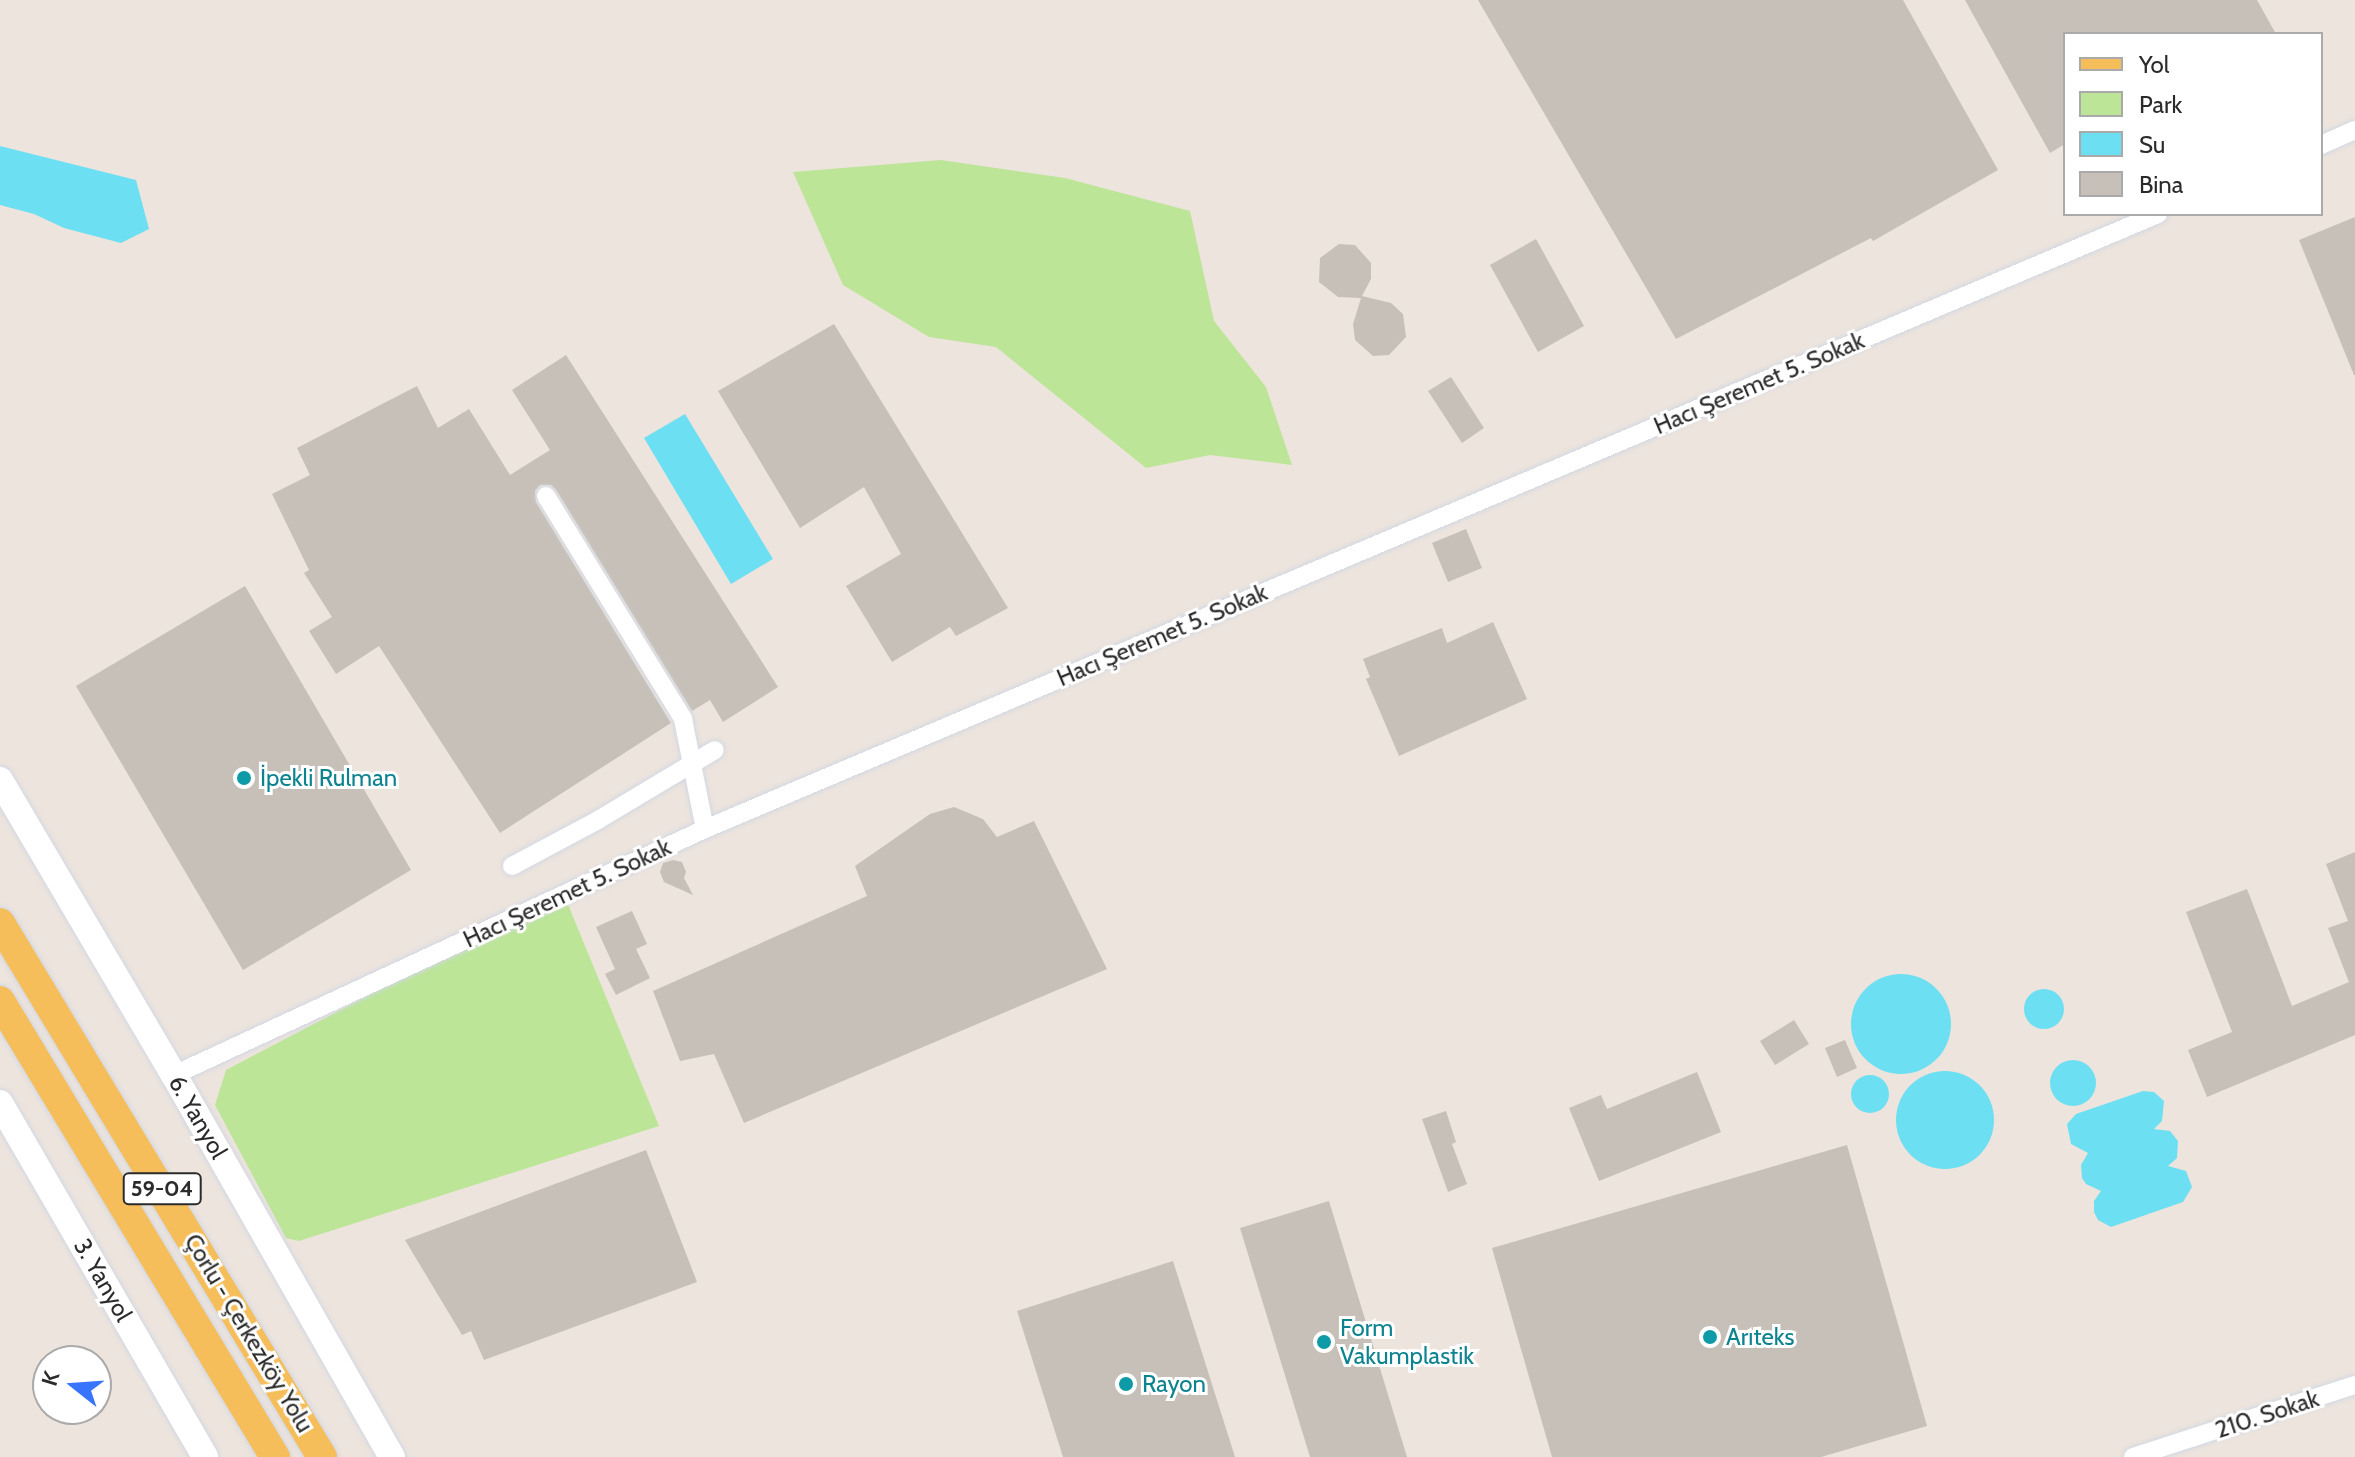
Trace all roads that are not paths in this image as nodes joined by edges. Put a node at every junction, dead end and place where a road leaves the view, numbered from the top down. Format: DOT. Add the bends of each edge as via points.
graph roads {
  1 [pos="2355,130"];
  2 [pos="2323,144"];
  3 [pos="2153,216"];
  4 [pos="546,496"];
  5 [pos="715,750"];
  6 [pos="689,766"];
  7 [pos="0,780"];
  8 [pos="705,829"];
  9 [pos="512,866"];
  10 [pos="0,923"];
  11 [pos="0,1001"];
  12 [pos="174,1075"];
  13 [pos="0,1103"];
  14 [pos="2355,1385"];
  15 [pos="205,1457"];
  16 [pos="275,1457"];
  17 [pos="322,1457"];
  18 [pos="392,1457"];
  19 [pos="2133,1457"];
  1 -- 2 [label="street"];
  3 -- 8 [label="street, Hacı Şeremet 5. Sokak"];
  4 -- 6 [label="street" via="683,719"];
  5 -- 6 [label="street"];
  6 -- 8 [label="street"];
  6 -- 9 [label="street"];
  7 -- 12 [label="main road, 6. Yanyol"];
  8 -- 12 [label="street, Hacı Şeremet 5. Sokak"];
  10 -- 17 [label="main road, Çorlu - Çerkezköy Yolu / 59-04"];
  11 -- 16 [label="main road, Çorlu - Çerkezköy Yolu / 59-04"];
  12 -- 18 [label="main road, 6. Yanyol"];
  13 -- 15 [label="main road, 3. Yanyol"];
  14 -- 19 [label="street, 210. Sokak"];
}
